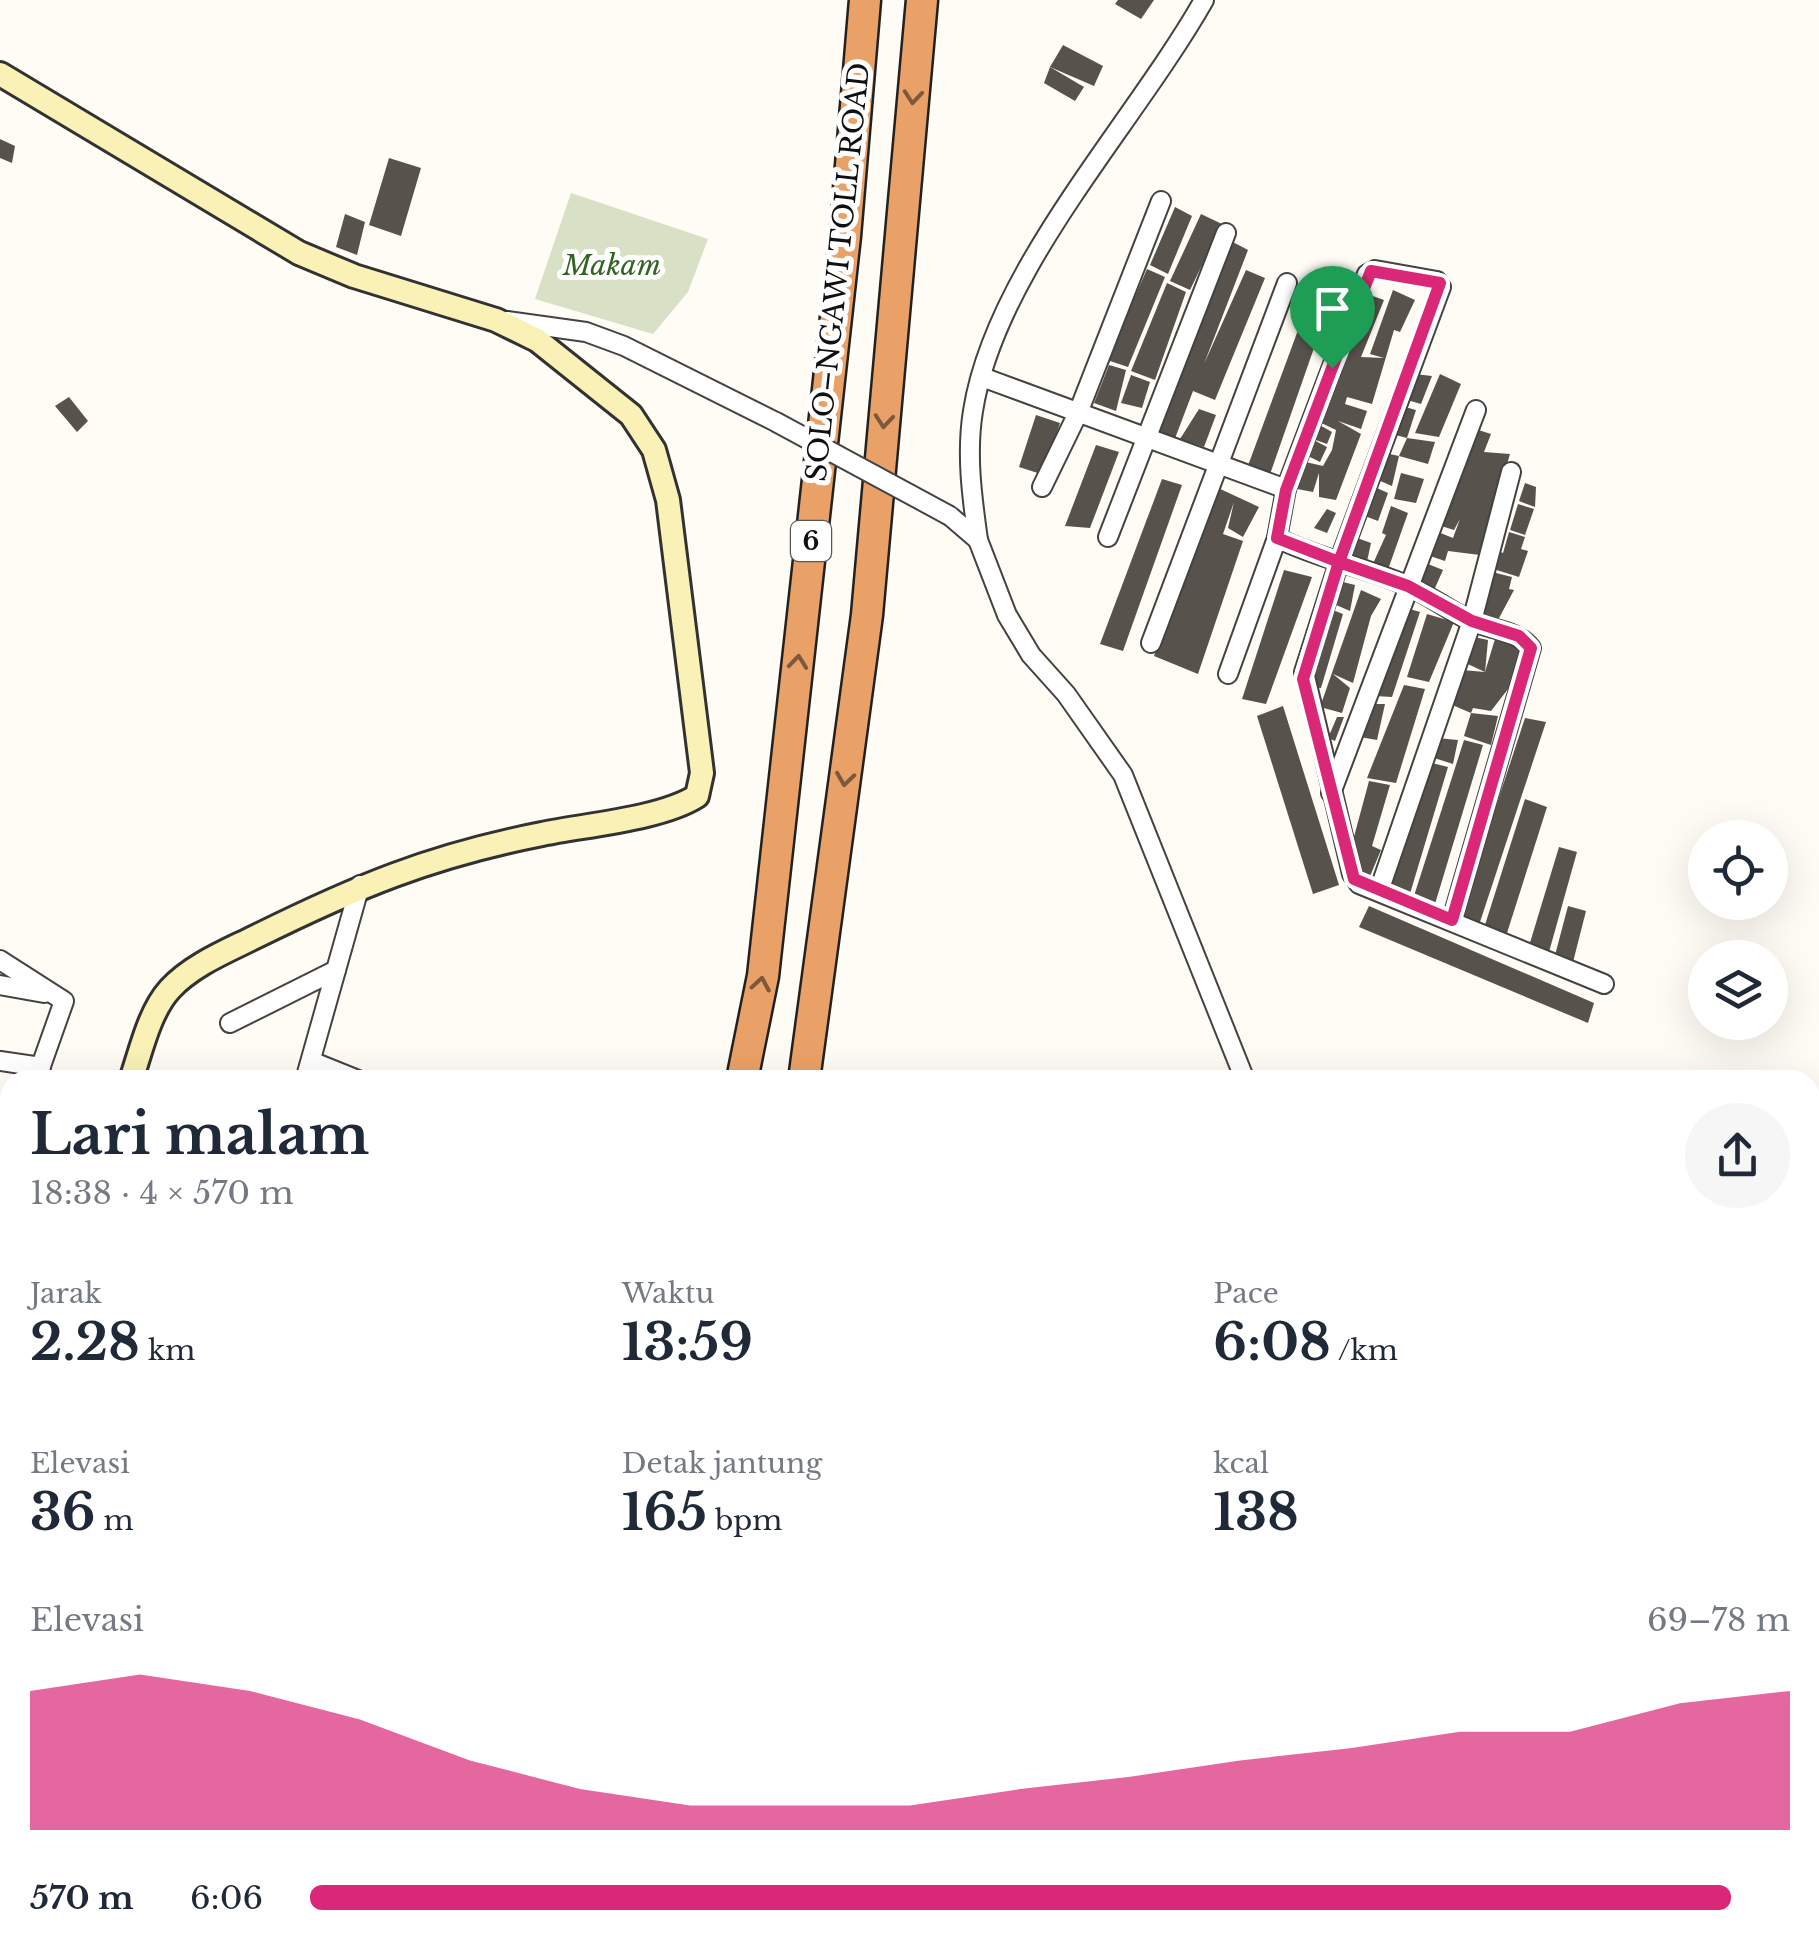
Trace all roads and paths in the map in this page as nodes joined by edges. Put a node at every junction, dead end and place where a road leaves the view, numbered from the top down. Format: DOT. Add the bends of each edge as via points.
graph roads {
  1 [pos="865,0"];
  2 [pos="922,0"];
  3 [pos="1204,0"];
  4 [pos="0,74"];
  5 [pos="1161,201"];
  6 [pos="1226,233"];
  7 [pos="1287,283"];
  8 [pos="496,320"];
  9 [pos="982,377"];
  10 [pos="1476,410"];
  11 [pos="1078,413"];
  12 [pos="1147,438"];
  13 [pos="1219,464"];
  14 [pos="1511,472"];
  15 [pos="1042,488"];
  16 [pos="1286,490"];
  17 [pos="1108,538"];
  18 [pos="1277,538"];
  19 [pos="978,540"];
  20 [pos="1339,562"];
  21 [pos="1408,586"];
  22 [pos="1472,621"];
  23 [pos="1151,643"];
  24 [pos="1228,674"];
  25 [pos="1330,794"];
  26 [pos="360,885"];
  27 [pos="1378,891"];
  28 [pos="1452,920"];
  29 [pos="0,960"];
  30 [pos="336,970"];
  31 [pos="1604,984"];
  32 [pos="0,985"];
  33 [pos="53,994"];
  34 [pos="230,1024"];
  35 [pos="0,1061"];
  36 [pos="26,1070"];
  37 [pos="39,1070"];
  38 [pos="135,1070"];
  39 [pos="308,1070"];
  40 [pos="744,1070"];
  41 [pos="805,1070"];
  42 [pos="1241,1070"];
  40 -- 1 [label="highway, SOLO–NGAWI TOLL ROAD / 6, one-way" via="766,957"];
  2 -- 41 [label="highway, SOLO–NGAWI TOLL ROAD / 6, one-way" via="868,615"];
  3 -- 9 [label="street" via="1014,294"];
  4 -- 8 [label="street" via="300,254"];
  5 -- 11 [label="street"];
  6 -- 12 [label="street"];
  7 -- 13 [label="street"];
  8 -- 19 [label="street, bridge" via="586,332 696,378 950,516"];
  8 -- 26 [label="street" via="537,340 631,415 654,450 668,500 701,785 687,803 457,851"];
  9 -- 11 [label="street"];
  9 -- 19 [label="street" via="970,434"];
  10 -- 21 [label="street"];
  11 -- 12 [label="street"];
  11 -- 15 [label="street"];
  12 -- 13 [label="street"];
  12 -- 17 [label="street"];
  13 -- 16 [label="street"];
  13 -- 23 [label="street"];
  14 -- 22 [label="street"];
  16 -- 18 [label="street"];
  16 -- 20 [label="street" via="1367,274 1440,283"];
  18 -- 20 [label="street"];
  18 -- 24 [label="street"];
  19 -- 42 [label="street" via="1031,655 1123,776"];
  20 -- 21 [label="street"];
  20 -- 25 [label="street" via="1303,679"];
  21 -- 22 [label="street"];
  21 -- 25 [label="street"];
  22 -- 27 [label="street"];
  22 -- 28 [label="street" via="1519,636 1531,648"];
  25 -- 27 [label="street" via="1354,879"];
  26 -- 30 [label="street"];
  26 -- 38 [label="street" via="226,952 172,987"];
  27 -- 28 [label="street"];
  28 -- 31 [label="street"];
  29 -- 33 [label="street"];
  30 -- 34 [label="street"];
  30 -- 39 [label="street"];
  32 -- 33 [label="street"];
  33 -- 37 [label="street" via="64,1002"];
  35 -- 36 [label="street"];
}
